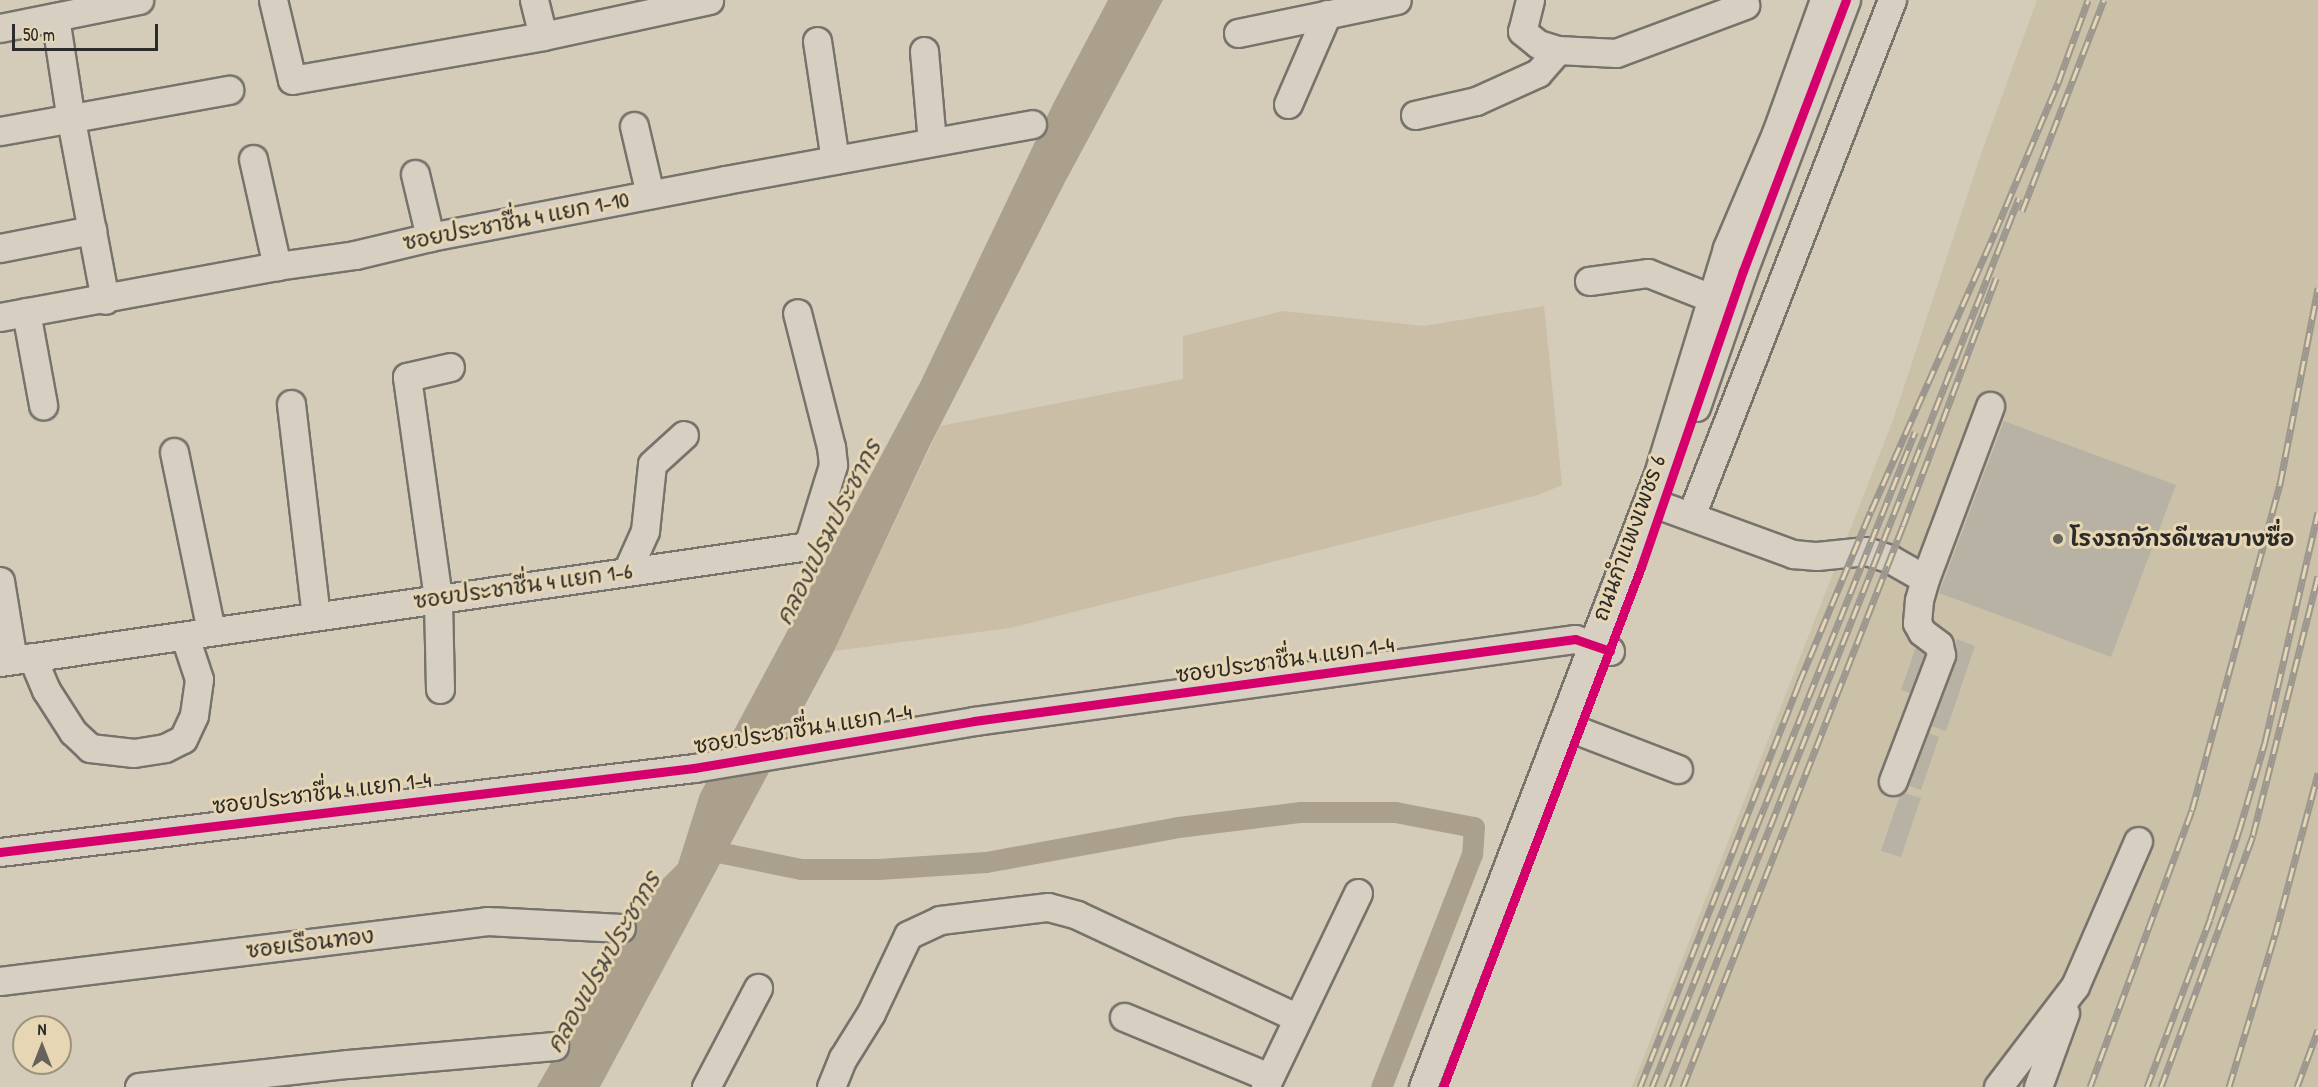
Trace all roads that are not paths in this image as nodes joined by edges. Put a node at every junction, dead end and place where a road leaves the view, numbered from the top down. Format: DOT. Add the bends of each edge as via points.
graph roads {
  1 [pos="138,0"];
  2 [pos="273,0"];
  3 [pos="534,0"];
  4 [pos="709,0"];
  5 [pos="1397,0"];
  6 [pos="1530,0"];
  7 [pos="1824,0"];
  8 [pos="1846,0"];
  9 [pos="1892,0"];
  10 [pos="680,3"];
  11 [pos="1364,3"];
  12 [pos="1745,5"];
  13 [pos="1327,14"];
  14 [pos="55,17"];
  15 [pos="0,28"];
  16 [pos="1238,33"];
  17 [pos="543,36"];
  18 [pos="817,41"];
  19 [pos="1558,50"];
  20 [pos="924,51"];
  21 [pos="229,90"];
  22 [pos="1288,104"];
  23 [pos="1415,115"];
  24 [pos="71,120"];
  25 [pos="1032,124"];
  26 [pos="634,126"];
  27 [pos="0,131"];
  28 [pos="932,142"];
  29 [pos="253,159"];
  30 [pos="835,160"];
  31 [pos="416,174"];
  32 [pos="650,194"];
  33 [pos="92,230"];
  34 [pos="430,237"];
  35 [pos="0,248"];
  36 [pos="277,266"];
  37 [pos="1589,282"];
  38 [pos="105,300"];
  39 [pos="1722,301"];
  40 [pos="26,312"];
  41 [pos="797,313"];
  42 [pos="0,317"];
  43 [pos="1767,318"];
  44 [pos="450,367"];
  45 [pos="291,404"];
  46 [pos="43,405"];
  47 [pos="1990,406"];
  48 [pos="684,435"];
  49 [pos="174,452"];
  50 [pos="1662,506"];
  51 [pos="1691,516"];
  52 [pos="627,571"];
  53 [pos="1925,579"];
  54 [pos="0,581"];
  55 [pos="438,598"];
  56 [pos="316,616"];
  57 [pos="211,630"];
  58 [pos="185,637"];
  59 [pos="1601,647"];
  60 [pos="15,660"];
  61 [pos="440,689"];
  62 [pos="1579,731"];
  63 [pos="1678,770"];
  64 [pos="1893,781"];
  65 [pos="2138,841"];
  66 [pos="0,852"];
  67 [pos="1358,893"];
  68 [pos="621,928"];
  69 [pos="0,981"];
  70 [pos="2075,986"];
  71 [pos="758,988"];
  72 [pos="1124,1017"];
  73 [pos="1296,1017"];
  74 [pos="554,1046"];
  75 [pos="1267,1082"];
  76 [pos="139,1087"];
  77 [pos="706,1087"];
  78 [pos="831,1087"];
  79 [pos="1423,1087"];
  80 [pos="1443,1087"];
  81 [pos="1998,1087"];
  82 [pos="2038,1087"];
  1 -- 14 [label="street"];
  2 -- 17 [label="street" via="292,80"];
  3 -- 17 [label="street"];
  4 -- 10 [label="street"];
  5 -- 11 [label="street"];
  6 -- 19 [label="street" via="1522,31 1538,44"];
  7 -- 39 [label="street, ถนนกำแพงเพชร 6" via="1776,132 1727,248"];
  8 -- 39 [label="street, ถนนกำแพงเพชร 6"];
  9 -- 43 [label="street"];
  10 -- 17 [label="street"];
  11 -- 13 [label="street"];
  12 -- 19 [label="street" via="1616,52"];
  13 -- 16 [label="street"];
  13 -- 22 [label="street"];
  14 -- 15 [label="street"];
  14 -- 24 [label="street"];
  18 -- 30 [label="street"];
  19 -- 23 [label="street" via="1538,74 1476,101"];
  20 -- 28 [label="street"];
  21 -- 24 [label="street"];
  24 -- 27 [label="street"];
  24 -- 33 [label="street"];
  25 -- 28 [label="street, ซอยประชาชื่น 4 แยก 1-10"];
  26 -- 32 [label="street"];
  28 -- 30 [label="street, ซอยประชาชื่น 4 แยก 1-10"];
  29 -- 36 [label="street"];
  30 -- 32 [label="street, ซอยประชาชื่น 4 แยก 1-10"];
  31 -- 34 [label="street"];
  32 -- 34 [label="street, ซอยประชาชื่น 4 แยก 1-10"];
  33 -- 35 [label="street"];
  33 -- 38 [label="street"];
  34 -- 36 [label="street, ซอยประชาชื่น 4 แยก 1-10" via="355,255"];
  36 -- 38 [label="street, ซอยประชาชื่น 4 แยก 1-10"];
  37 -- 39 [label="street" via="1648,273"];
  38 -- 40 [label="street, ซอยประชาชื่น 4 แยก 1-10"];
  39 -- 43 [label="street"];
  39 -- 50 [label="street, ถนนกำแพงเพชร 6"];
  39 -- 59 [label="street, ถนนกำแพงเพชร 6" via="1658,474"];
  40 -- 42 [label="street, ซอยประชาชื่น 4 แยก 1-10"];
  40 -- 46 [label="street"];
  41 -- 52 [label="street, ซอยประชาชื่น 4 แยก 1-6" via="833,465 808,546"];
  43 -- 51 [label="street"];
  44 -- 55 [label="street" via="407,377"];
  45 -- 56 [label="street"];
  47 -- 53 [label="street"];
  48 -- 52 [label="street" via="652,464 645,531"];
  49 -- 57 [label="street"];
  50 -- 51 [label="street"];
  50 -- 59 [label="street, ถนนกำแพงเพชร 6"];
  51 -- 53 [label="street" via="1792,554 1879,555"];
  52 -- 55 [label="street, ซอยประชาชื่น 4 แยก 1-6"];
  53 -- 64 [label="street" via="1917,623 1939,645 1941,655"];
  54 -- 60 [label="street"];
  55 -- 56 [label="street, ซอยประชาชื่น 4 แยก 1-6"];
  55 -- 61 [label="street"];
  56 -- 57 [label="street, ซอยประชาชื่น 4 แยก 1-6"];
  57 -- 58 [label="street, ซอยประชาชื่น 4 แยก 1-6"];
  58 -- 60 [label="street, ซอยประชาชื่น 4 แยก 1-6"];
  58 -- 60 [label="street" via="199,679 194,715 183,739 165,748 134,753 90,748 46,690"];
  59 -- 62 [label="street, ถนนกำแพงเพชร 6"];
  59 -- 66 [label="street, ซอยประชาชื่น 4 แยก 1-4" via="1575,639 974,721 694,768"];
  59 -- 79 [label="street, ถนนกำแพงเพชร 6"];
  62 -- 63 [label="street"];
  62 -- 80 [label="street, ถนนกำแพงเพชร 6"];
  65 -- 70 [label="street"];
  67 -- 73 [label="street"];
  68 -- 69 [label="street, ซอยเรือนทอง" via="487,921"];
  70 -- 81 [label="street"];
  70 -- 82 [label="street"];
  71 -- 77 [label="street"];
  72 -- 75 [label="street"];
  73 -- 75 [label="street"];
  73 -- 78 [label="street" via="1077,915 1048,907 940,920 908,935"];
  74 -- 76 [label="street"];
}
